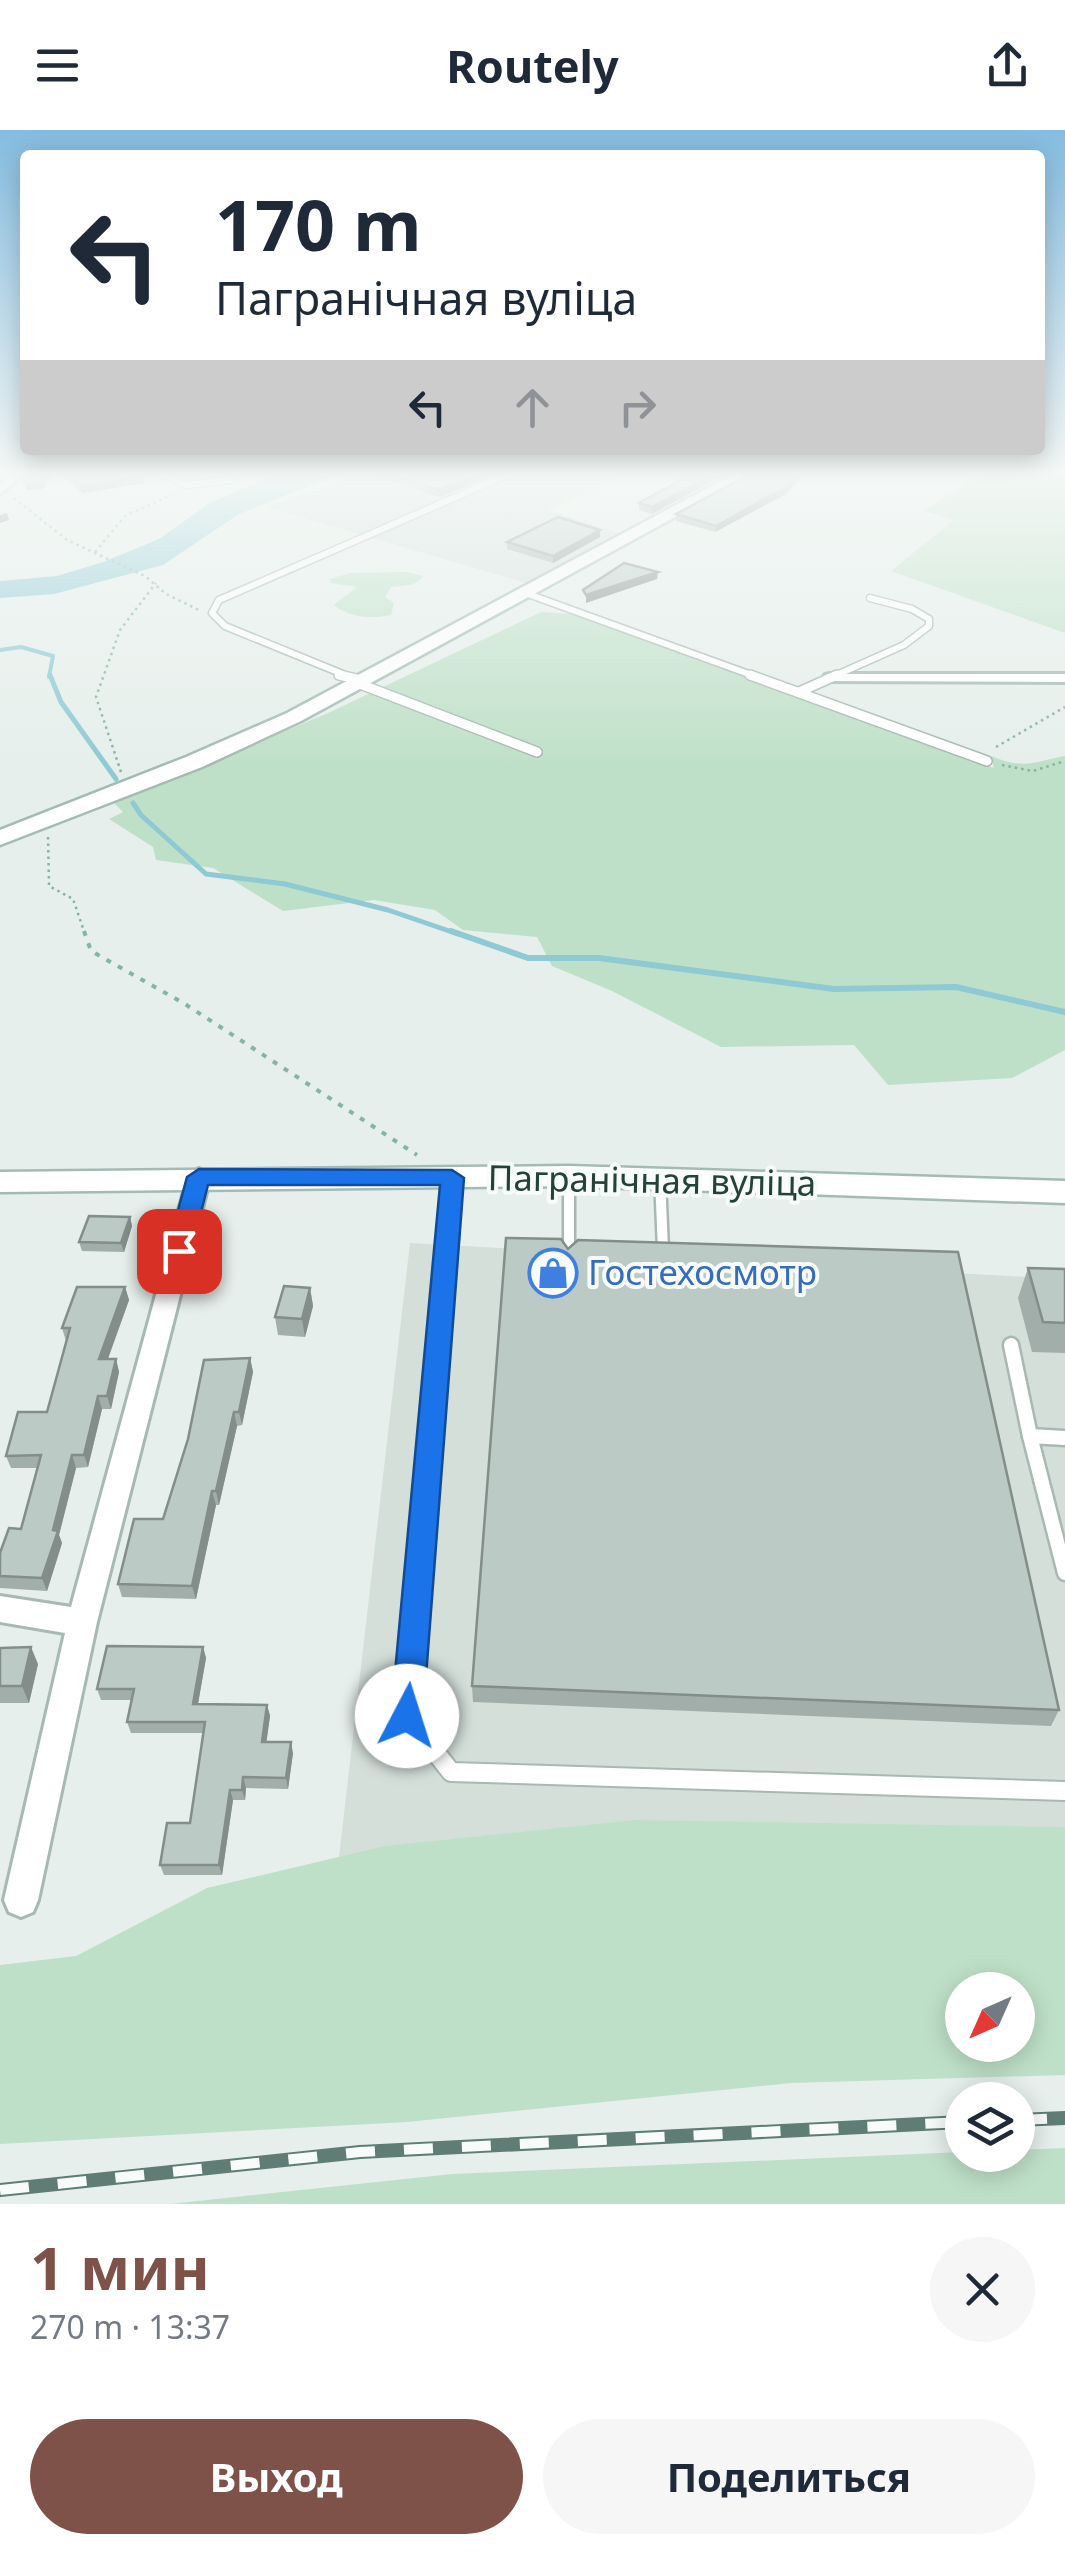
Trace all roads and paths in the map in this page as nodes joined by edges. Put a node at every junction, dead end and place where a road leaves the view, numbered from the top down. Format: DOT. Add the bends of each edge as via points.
graph roads {
  1 [pos="134,571"];
  2 [pos="281,571"];
  3 [pos="570,571"];
  4 [pos="156,583"];
  5 [pos="528,594"];
  6 [pos="870,598"];
  7 [pos="212,614"];
  8 [pos="830,678"];
  9 [pos="1065,678"];
  10 [pos="362,682"];
  11 [pos="799,692"];
  12 [pos="1065,707"];
  13 [pos="537,752"];
  14 [pos="982,759"];
  15 [pos="1065,761"];
  16 [pos="126,786"];
  17 [pos="47,818"];
  18 [pos="0,838"];
  19 [pos="570,1176"];
  20 [pos="199,1177"];
  21 [pos="452,1178"];
  22 [pos="660,1179"];
  23 [pos="0,1182"];
  24 [pos="1065,1192"];
  25 [pos="663,1249"];
  26 [pos="569,1258"];
  27 [pos="1011,1345"];
  28 [pos="1030,1436"];
  29 [pos="1065,1438"];
  30 [pos="1065,1574"];
  31 [pos="0,1609"];
  32 [pos="82,1622"];
  33 [pos="1065,1791"];
  34 [pos="21,1900"];
  1 -- 4 [label="path"];
  2 -- 7 [label="lane" via="219,600"];
  3 -- 5 [label="street"];
  4 -- 7 [label="path" via="183,604"];
  4 -- 16 [label="path" via="120,630 96,697"];
  5 -- 10 [label="street"];
  5 -- 11 [label="lane"];
  6 -- 8 [label="lane" via="912,609 928,626 904,645"];
  7 -- 10 [label="lane" via="295,658"];
  8 -- 9 [label="street"];
  8 -- 11 [label="lane"];
  10 -- 13 [label="lane"];
  10 -- 16 [label="street" via="194,762"];
  11 -- 14 [label="lane"];
  12 -- 14 [label="path"];
  14 -- 15 [label="path" via="1033,771"];
  16 -- 17 [label="street"];
  17 -- 18 [label="street"];
  17 -- 21 [label="path" via="50,886 72,899 91,950"];
  19 -- 21 [label="street, Пагранічная вуліца"];
  19 -- 22 [label="street, Пагранічная вуліца"];
  19 -- 26 [label="lane"];
  20 -- 21 [label="street, Пагранічная вуліца"];
  20 -- 23 [label="street, Пагранічная вуліца"];
  20 -- 32 [label="street"];
  21 -- 33 [label="lane" via="407,1716 451,1772"];
  22 -- 24 [label="street, Пагранічная вуліца"];
  22 -- 25 [label="lane"];
  27 -- 28 [label="lane"];
  28 -- 29 [label="lane"];
  28 -- 30 [label="lane"];
  31 -- 32 [label="street"];
  32 -- 34 [label="street"];
}
